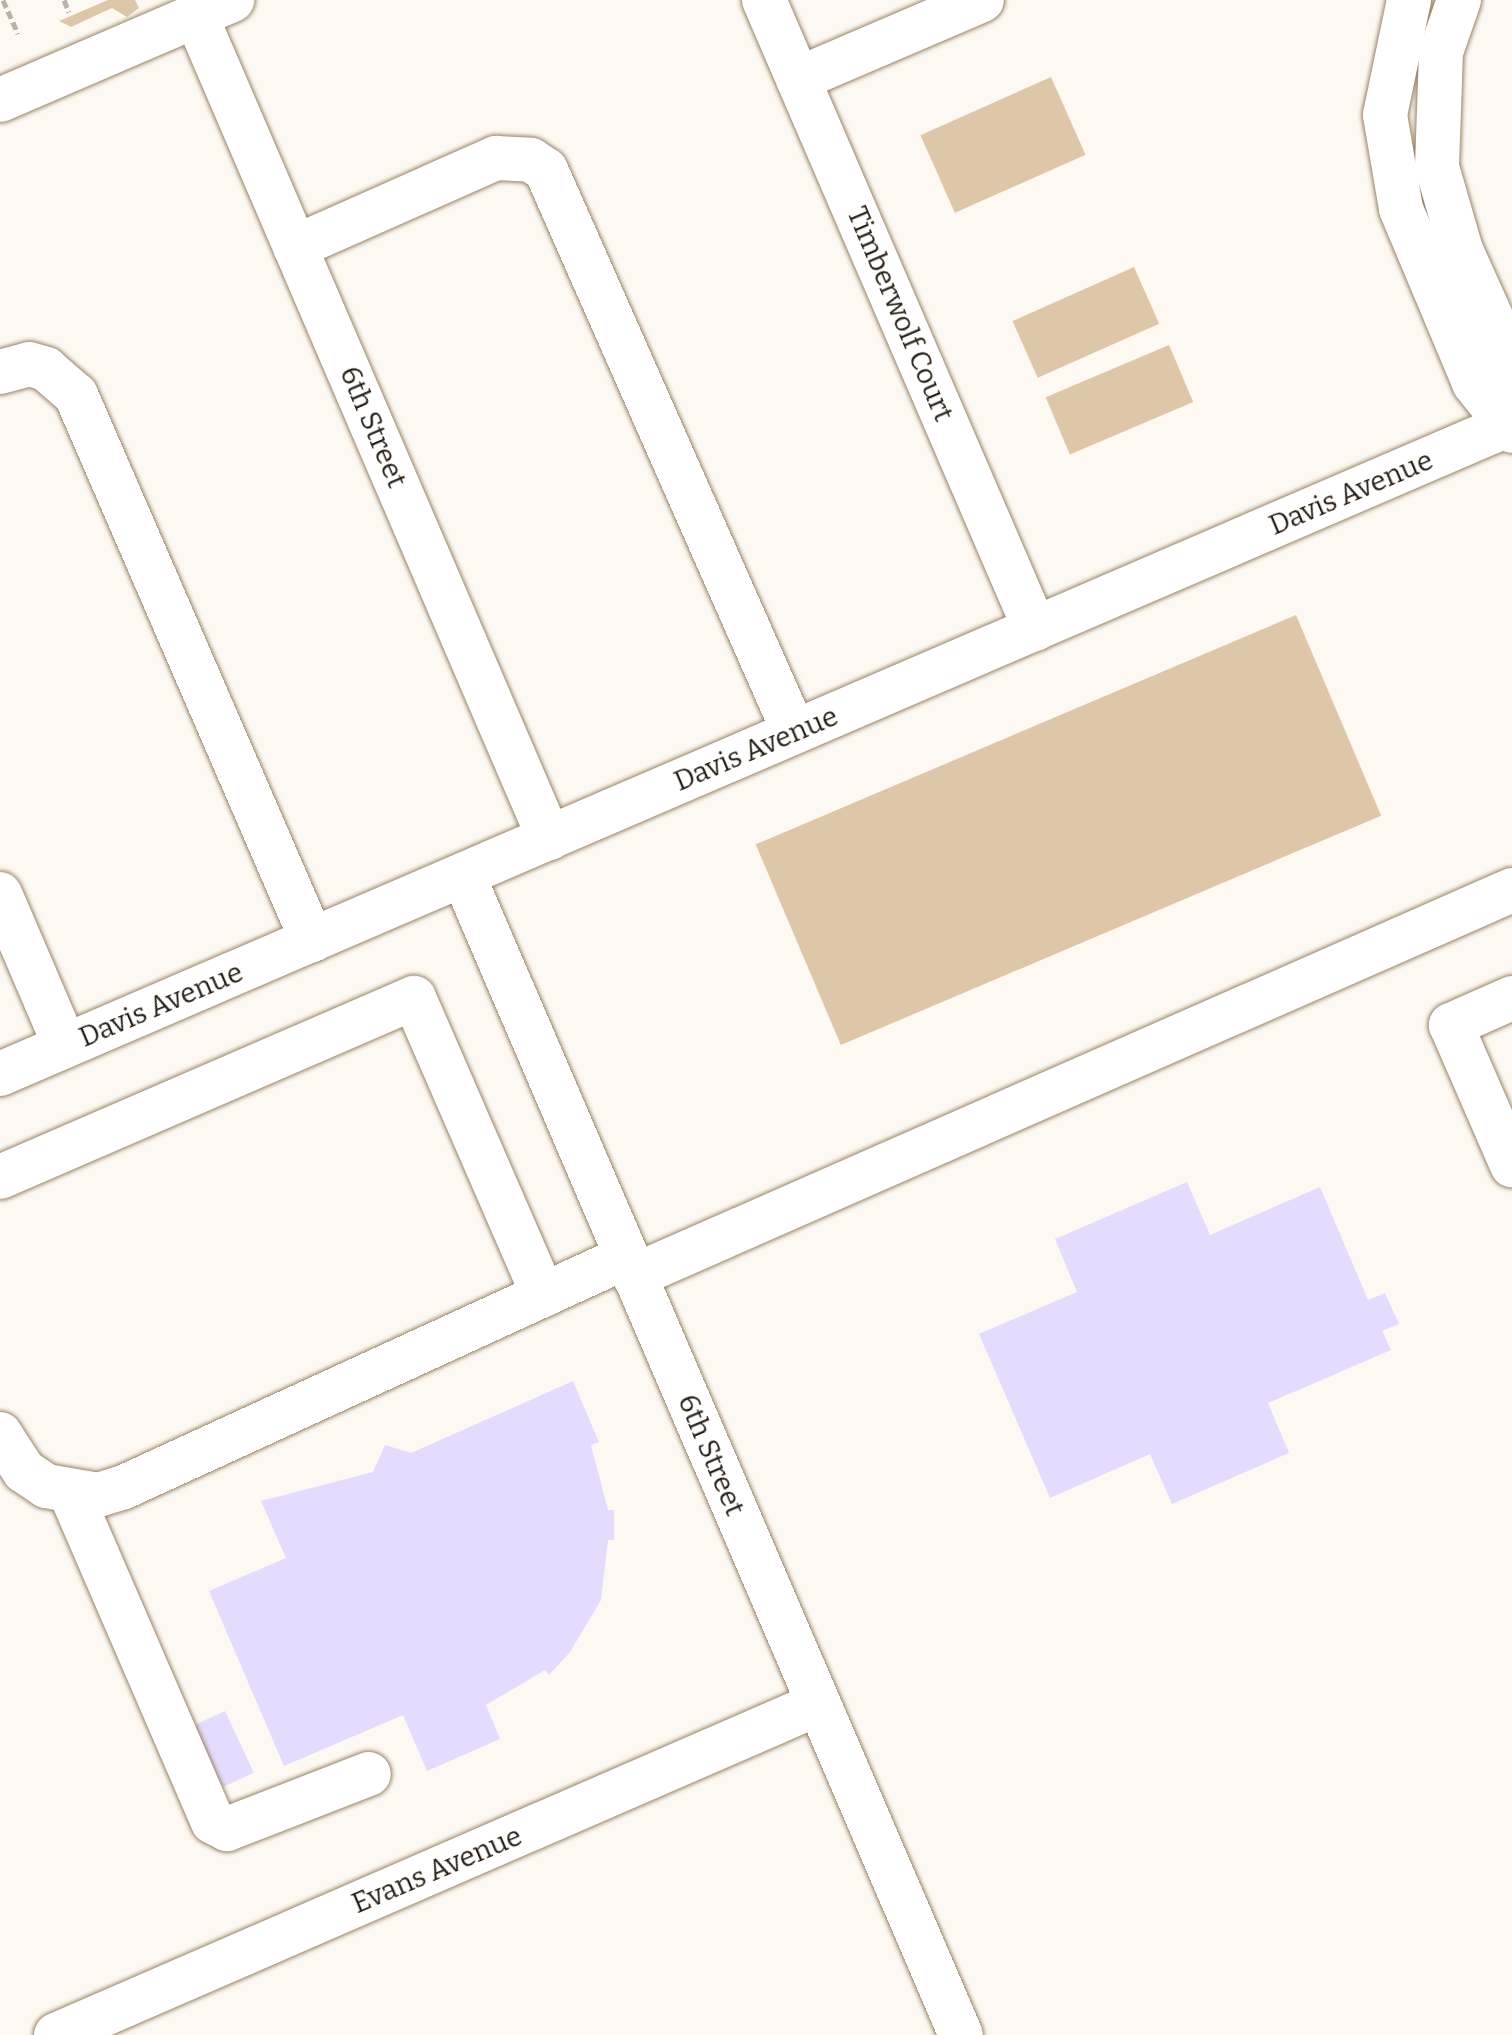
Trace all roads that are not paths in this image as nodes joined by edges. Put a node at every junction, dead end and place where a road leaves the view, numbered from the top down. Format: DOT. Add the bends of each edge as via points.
graph roads {
  1 [pos="764,0"];
  2 [pos="982,0"];
  3 [pos="1409,0"];
  4 [pos="1459,0"];
  5 [pos="214,8"];
  6 [pos="798,79"];
  7 [pos="0,100"];
  8 [pos="295,247"];
  9 [pos="0,372"];
  10 [pos="1511,426"];
  11 [pos="1035,629"];
  12 [pos="794,732"];
  13 [pos="549,838"];
  14 [pos="463,875"];
  15 [pos="1512,890"];
  16 [pos="0,894"];
  17 [pos="312,940"];
  18 [pos="1512,998"];
  19 [pos="65,1046"];
  20 [pos="0,1074"];
  21 [pos="1512,1165"];
  22 [pos="0,1177"];
  23 [pos="630,1266"];
  24 [pos="543,1295"];
  25 [pos="0,1434"];
  26 [pos="71,1494"];
  27 [pos="818,1704"];
  28 [pos="369,1774"];
  29 [pos="56,2035"];
  30 [pos="961,2035"];
  1 -- 6 [label="street, Timberwolf Court"];
  2 -- 6 [label="street"];
  3 -- 10 [label="street" via="1385,115 1401,209 1474,383"];
  4 -- 10 [label="street" via="1441,52 1437,167 1461,250 1510,359"];
  5 -- 7 [label="street"];
  5 -- 8 [label="street, 6th Street"];
  6 -- 11 [label="street, Timberwolf Court"];
  8 -- 12 [label="street" via="496,158 531,160 546,170"];
  8 -- 13 [label="street, 6th Street"];
  9 -- 17 [label="street" via="29,364 46,369 76,395"];
  10 -- 11 [label="street, Davis Avenue"];
  11 -- 12 [label="street, Davis Avenue"];
  12 -- 13 [label="street, Davis Avenue"];
  13 -- 14 [label="street, Davis Avenue"];
  14 -- 17 [label="street, Davis Avenue"];
  14 -- 23 [label="street, 6th Street"];
  15 -- 23 [label="street"];
  16 -- 19 [label="street"];
  17 -- 19 [label="street, Davis Avenue"];
  18 -- 21 [label="street" via="1451,1025"];
  19 -- 20 [label="street, Davis Avenue"];
  22 -- 24 [label="street" via="414,998"];
  23 -- 24 [label="street"];
  23 -- 27 [label="street, 6th Street"];
  24 -- 26 [label="street" via="124,1487"];
  25 -- 26 [label="street" via="24,1471"];
  26 -- 28 [label="street" via="213,1822 227,1829"];
  27 -- 29 [label="street, Evans Avenue"];
  27 -- 30 [label="street, 6th Street"];
}
